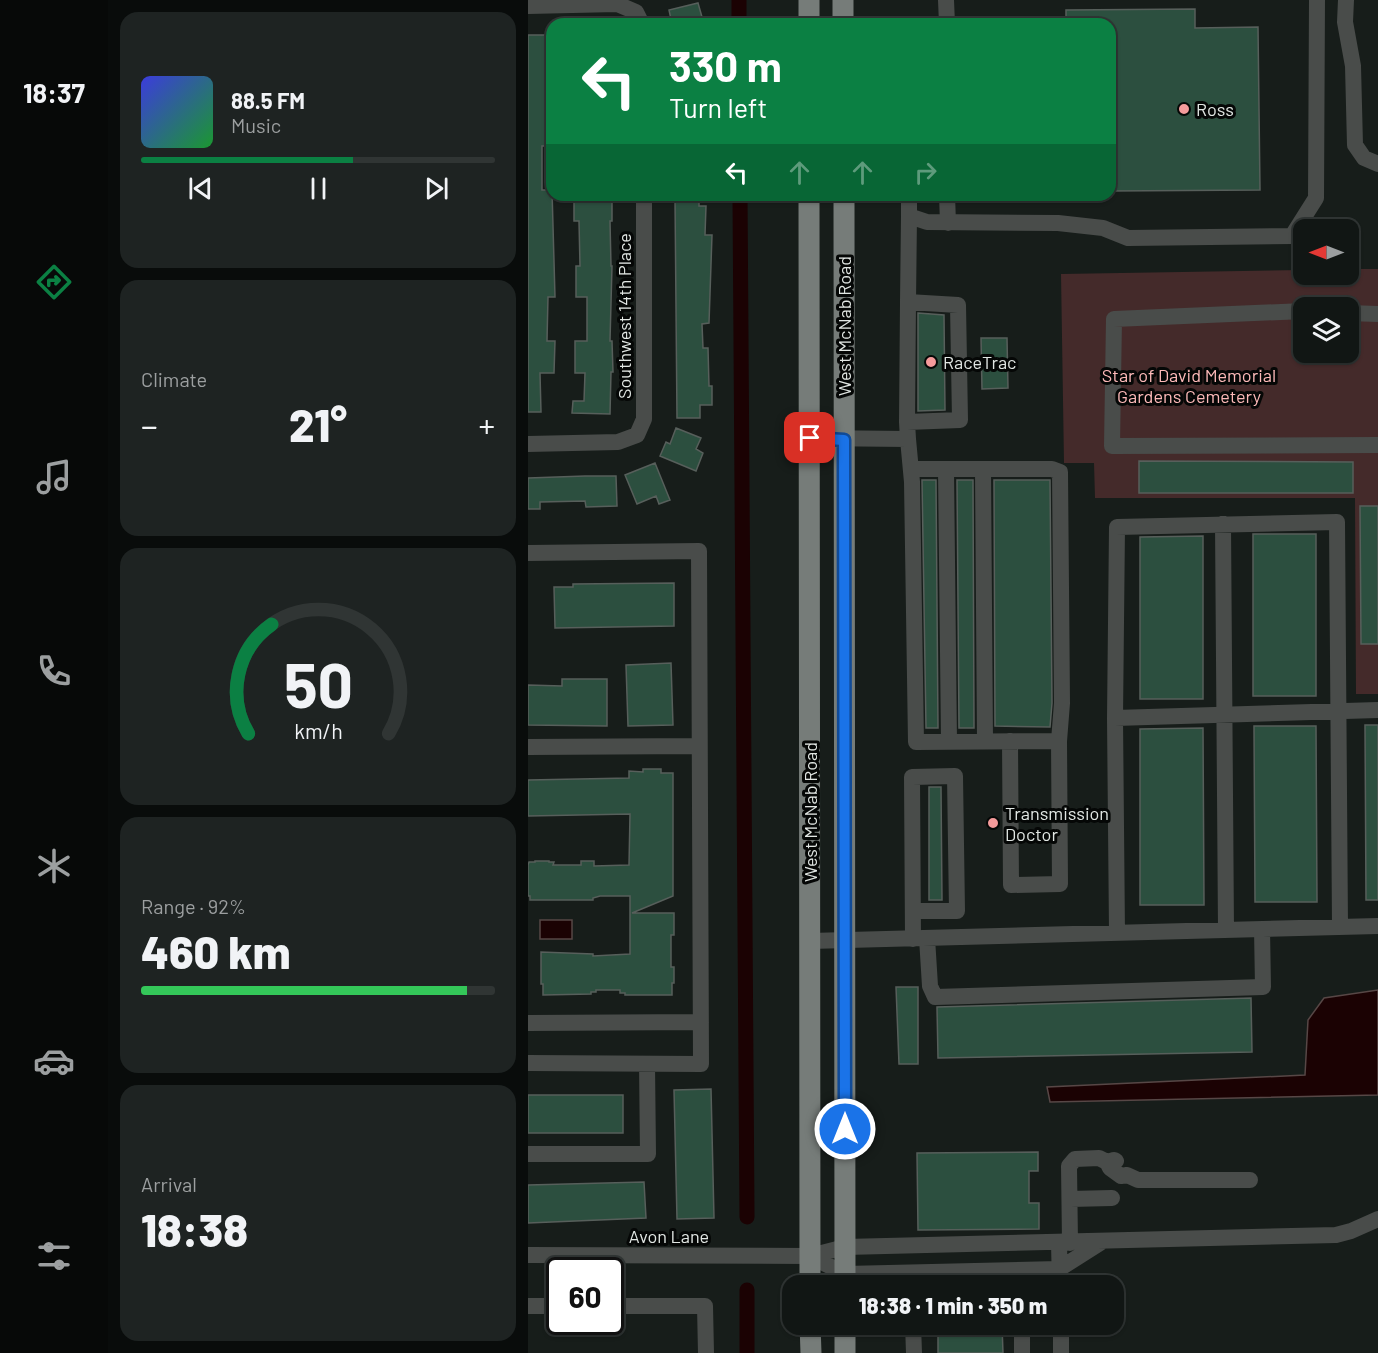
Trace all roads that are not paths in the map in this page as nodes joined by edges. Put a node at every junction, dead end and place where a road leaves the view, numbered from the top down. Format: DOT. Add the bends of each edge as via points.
graph roads {
  1 [pos="809,0"];
  2 [pos="843,0"];
  3 [pos="946,0"];
  4 [pos="1317,0"];
  5 [pos="1346,0"];
  6 [pos="528,6"];
  7 [pos="639,18"];
  8 [pos="809,18"];
  9 [pos="843,18"];
  10 [pos="947,18"];
  11 [pos="1378,164"];
  12 [pos="644,201"];
  13 [pos="809,201"];
  14 [pos="844,201"];
  15 [pos="909,201"];
  16 [pos="947,201"];
  17 [pos="909,216"];
  18 [pos="948,223"];
  19 [pos="908,302"];
  20 [pos="1293,312"];
  21 [pos="1359,313"];
  22 [pos="1378,314"];
  23 [pos="908,430"];
  24 [pos="810,438"];
  25 [pos="844,440"];
  26 [pos="528,444"];
  27 [pos="1378,445"];
  28 [pos="911,469"];
  29 [pos="946,470"];
  30 [pos="983,470"];
  31 [pos="1223,524"];
  32 [pos="528,553"];
  33 [pos="1378,711"];
  34 [pos="1339,712"];
  35 [pos="1224,715"];
  36 [pos="1115,718"];
  37 [pos="985,741"];
  38 [pos="1010,741"];
  39 [pos="1059,741"];
  40 [pos="949,742"];
  41 [pos="699,746"];
  42 [pos="528,747"];
  43 [pos="913,911"];
  44 [pos="1378,926"];
  45 [pos="1340,927"];
  46 [pos="1262,929"];
  47 [pos="1226,930"];
  48 [pos="1117,933"];
  49 [pos="920,939"];
  50 [pos="844,940"];
  51 [pos="810,941"];
  52 [pos="701,1022"];
  53 [pos="528,1023"];
  54 [pos="528,1062"];
  55 [pos="647,1064"];
  56 [pos="528,1154"];
  57 [pos="1250,1180"];
  58 [pos="1112,1198"];
  59 [pos="1070,1199"];
  60 [pos="1378,1219"];
  61 [pos="1064,1243"];
  62 [pos="1102,1243"];
  63 [pos="845,1248"];
  64 [pos="528,1255"];
  65 [pos="810,1256"];
  66 [pos="810,1275"];
  67 [pos="838,1275"];
  68 [pos="845,1275"];
  69 [pos="1060,1275"];
  70 [pos="1062,1275"];
  71 [pos="528,1306"];
  72 [pos="546,1306"];
  73 [pos="624,1306"];
  74 [pos="810,1335"];
  75 [pos="845,1335"];
  76 [pos="913,1335"];
  77 [pos="1022,1335"];
  78 [pos="1060,1335"];
  79 [pos="706,1353"];
  80 [pos="811,1353"];
  81 [pos="844,1353"];
  82 [pos="914,1353"];
  83 [pos="1022,1353"];
  84 [pos="1061,1353"];
  1 -- 8 [label="main road"];
  2 -- 9 [label="main road"];
  3 -- 10 [label="street"];
  4 -- 18 [label="street" via="1316,198 1292,236 1128,238 1103,228 1058,223"];
  5 -- 11 [label="street" via="1355,145 1364,158"];
  6 -- 7 [label="street" via="617,4"];
  12 -- 26 [label="street, Southwest 14th Place" via="644,419 637,435 618,442"];
  13 -- 24 [label="main road, West McNab Road"];
  14 -- 25 [label="main road, West McNab Road"];
  15 -- 17 [label="street"];
  16 -- 18 [label="street"];
  17 -- 18 [label="street"];
  17 -- 19 [label="street"];
  19 -- 23 [label="street"];
  19 -- 23 [label="street" via="958,305 960,420"];
  20 -- 27 [label="street" via="1114,320 1112,446"];
  21 -- 22 [label="street"];
  23 -- 25 [label="street"];
  23 -- 28 [label="street"];
  24 -- 25 [label="street"];
  24 -- 51 [label="main road, West McNab Road"];
  25 -- 50 [label="main road, West McNab Road"];
  28 -- 29 [label="street"];
  28 -- 40 [label="street" via="916,742"];
  29 -- 30 [label="street"];
  29 -- 40 [label="street"];
  30 -- 37 [label="street"];
  30 -- 39 [label="street" via="1060,472"];
  31 -- 34 [label="street" via="1337,522"];
  31 -- 35 [label="street"];
  31 -- 36 [label="street" via="1117,527"];
  32 -- 41 [label="street" via="699,551"];
  33 -- 34 [label="street"];
  34 -- 35 [label="street"];
  34 -- 45 [label="street"];
  35 -- 36 [label="street"];
  35 -- 47 [label="street"];
  36 -- 48 [label="street"];
  37 -- 38 [label="street"];
  37 -- 40 [label="street"];
  38 -- 39 [label="street"];
  38 -- 39 [label="street" via="1011,885 1060,884"];
  41 -- 42 [label="street"];
  41 -- 52 [label="street"];
  43 -- 43 [label="street" via="912,777 955,776 957,911"];
  43 -- 49 [label="street"];
  44 -- 45 [label="street"];
  45 -- 46 [label="street"];
  46 -- 47 [label="street"];
  46 -- 49 [label="street" via="1263,987 947,997 935,997"];
  47 -- 48 [label="street"];
  48 -- 49 [label="street"];
  49 -- 50 [label="street"];
  50 -- 51 [label="street"];
  50 -- 63 [label="main road, West McNab Road"];
  51 -- 65 [label="main road, West McNab Road"];
  52 -- 53 [label="street"];
  52 -- 55 [label="street" via="701,1064"];
  54 -- 55 [label="street"];
  55 -- 56 [label="street" via="648,1154"];
  57 -- 59 [label="street" via="1138,1180 1127,1175 1125,1167 1114,1160 1075,1159 1069,1166"];
  58 -- 59 [label="street"];
  59 -- 61 [label="street"];
  60 -- 62 [label="street" via="1336,1235"];
  61 -- 62 [label="street"];
  61 -- 63 [label="street"];
  61 -- 69 [label="street"];
  62 -- 70 [label="street"];
  63 -- 65 [label="street"];
  63 -- 68 [label="main road, West McNab Road"];
  64 -- 65 [label="street, Avon Lane"];
  65 -- 66 [label="main road, West McNab Road"];
  65 -- 67 [label="street"];
  71 -- 72 [label="street"];
  73 -- 79 [label="street" via="705,1306"];
  74 -- 80 [label="main road"];
  75 -- 81 [label="main road"];
  76 -- 82 [label="street"];
  77 -- 83 [label="street"];
  78 -- 84 [label="street"];
}
